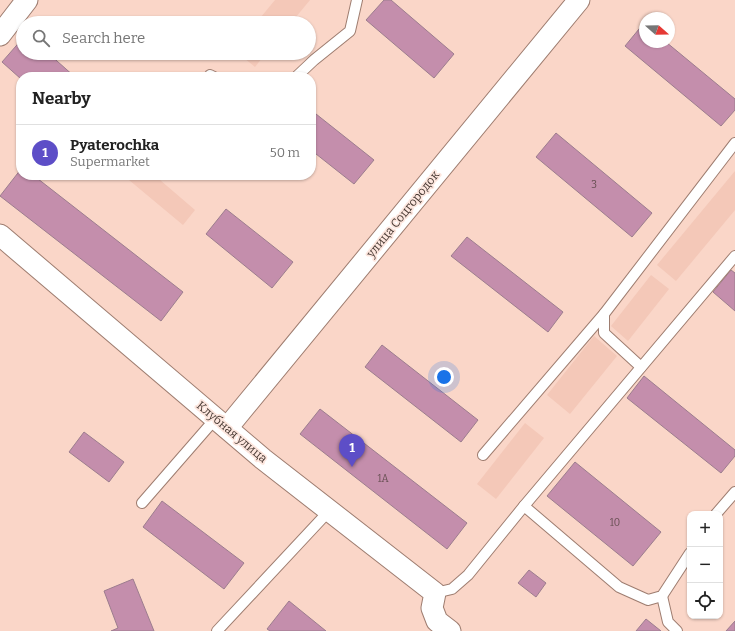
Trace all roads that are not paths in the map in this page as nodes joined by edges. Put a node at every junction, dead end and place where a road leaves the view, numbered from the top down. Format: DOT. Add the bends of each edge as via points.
graph roads {
  1 [pos="27,0"];
  2 [pos="358,0"];
  3 [pos="579,0"];
  4 [pos="0,35"];
  5 [pos="316,58"];
  6 [pos="314,60"];
  7 [pos="301,72"];
  8 [pos="735,143"];
  9 [pos="0,235"];
  10 [pos="735,256"];
  11 [pos="604,314"];
  12 [pos="641,367"];
  13 [pos="221,423"];
  14 [pos="483,455"];
  15 [pos="735,492"];
  16 [pos="142,503"];
  17 [pos="524,506"];
  18 [pos="329,511"];
  19 [pos="719,511"];
  20 [pos="687,558"];
  21 [pos="435,593"];
  22 [pos="662,596"];
  23 [pos="217,631"];
  24 [pos="450,631"];
  25 [pos="677,631"];
  1 -- 4 [label="street"];
  2 -- 5 [label="lane" via="350,31"];
  3 -- 13 [label="street, улица Соцгородок"];
  6 -- 7 [label="lane"];
  8 -- 11 [label="lane"];
  9 -- 13 [label="street, Клубная улица"];
  10 -- 12 [label="lane"];
  11 -- 12 [label="lane" via="604,333"];
  11 -- 14 [label="lane"];
  12 -- 17 [label="lane"];
  13 -- 16 [label="lane"];
  13 -- 18 [label="street, Клубная улица"];
  15 -- 19 [label="lane"];
  17 -- 21 [label="lane" via="468,575 452,589"];
  17 -- 22 [label="lane" via="619,587 648,600"];
  18 -- 21 [label="street, Клубная улица"];
  18 -- 23 [label="lane"];
  20 -- 22 [label="lane"];
  21 -- 24 [label="street" via="432,608 437,621"];
  22 -- 25 [label="lane" via="668,622"];
}
